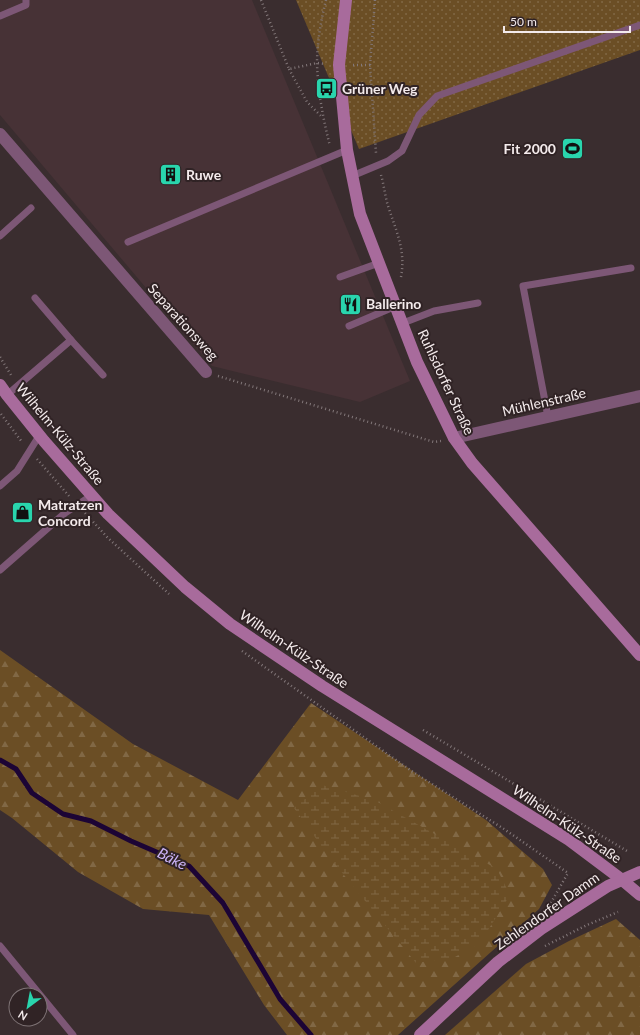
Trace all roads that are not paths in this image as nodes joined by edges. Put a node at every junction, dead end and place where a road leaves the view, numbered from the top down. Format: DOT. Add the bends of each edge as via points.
graph roads {
  1 [pos="26,0"];
  2 [pos="346,0"];
  3 [pos="0,16"];
  4 [pos="640,25"];
  5 [pos="0,134"];
  6 [pos="347,150"];
  7 [pos="352,176"];
  8 [pos="31,208"];
  9 [pos="0,236"];
  10 [pos="128,242"];
  11 [pos="379,263"];
  12 [pos="631,268"];
  13 [pos="340,277"];
  14 [pos="35,298"];
  15 [pos="478,303"];
  16 [pos="396,306"];
  17 [pos="403,323"];
  18 [pos="349,326"];
  19 [pos="70,340"];
  20 [pos="206,372"];
  21 [pos="103,375"];
  22 [pos="0,385"];
  23 [pos="7,395"];
  24 [pos="640,396"];
  25 [pos="548,417"];
  26 [pos="39,436"];
  27 [pos="454,438"];
  28 [pos="0,486"];
  29 [pos="91,496"];
  30 [pos="0,570"];
  31 [pos="640,654"];
  32 [pos="640,872"];
  33 [pos="621,879"];
  34 [pos="640,895"];
  35 [pos="0,946"];
  36 [pos="73,1035"];
  37 [pos="420,1035"];
  1 -- 3 [label="lane" via="26,5"];
  2 -- 6 [label="main road, Ruhlsdorfer Straße" via="340,65"];
  4 -- 7 [label="lane" via="436,96 419,115 402,151 388,161"];
  5 -- 20 [label="street, Separationsweg"];
  6 -- 7 [label="main road, Ruhlsdorfer Straße"];
  6 -- 10 [label="lane"];
  7 -- 11 [label="main road, Ruhlsdorfer Straße" via="360,214"];
  8 -- 9 [label="lane"];
  11 -- 13 [label="lane"];
  11 -- 16 [label="main road, Ruhlsdorfer Straße"];
  12 -- 25 [label="lane" via="523,286"];
  14 -- 19 [label="lane"];
  15 -- 17 [label="lane" via="434,311"];
  16 -- 17 [label="main road, Ruhlsdorfer Straße"];
  16 -- 18 [label="lane"];
  17 -- 27 [label="main road, Ruhlsdorfer Straße" via="417,362"];
  19 -- 21 [label="lane"];
  19 -- 23 [label="lane"];
  22 -- 23 [label="main road, Wilhelm-Külz-Straße"];
  23 -- 26 [label="main road, Wilhelm-Külz-Straße"];
  24 -- 25 [label="street, Mühlenstraße"];
  25 -- 27 [label="street, Mühlenstraße"];
  26 -- 28 [label="lane" via="16,471"];
  26 -- 29 [label="main road, Wilhelm-Külz-Straße"];
  27 -- 31 [label="main road, Ruhlsdorfer Straße" via="472,463"];
  29 -- 30 [label="lane" via="65,513"];
  29 -- 33 [label="main road, Wilhelm-Külz-Straße" via="173,576 230,624 322,686 557,832"];
  32 -- 33 [label="main road, Zehlendorfer Damm"];
  33 -- 34 [label="main road, Wilhelm-Külz-Straße"];
  33 -- 37 [label="main road, Zehlendorfer Damm" via="541,929 498,962"];
  35 -- 36 [label="lane"];
}
